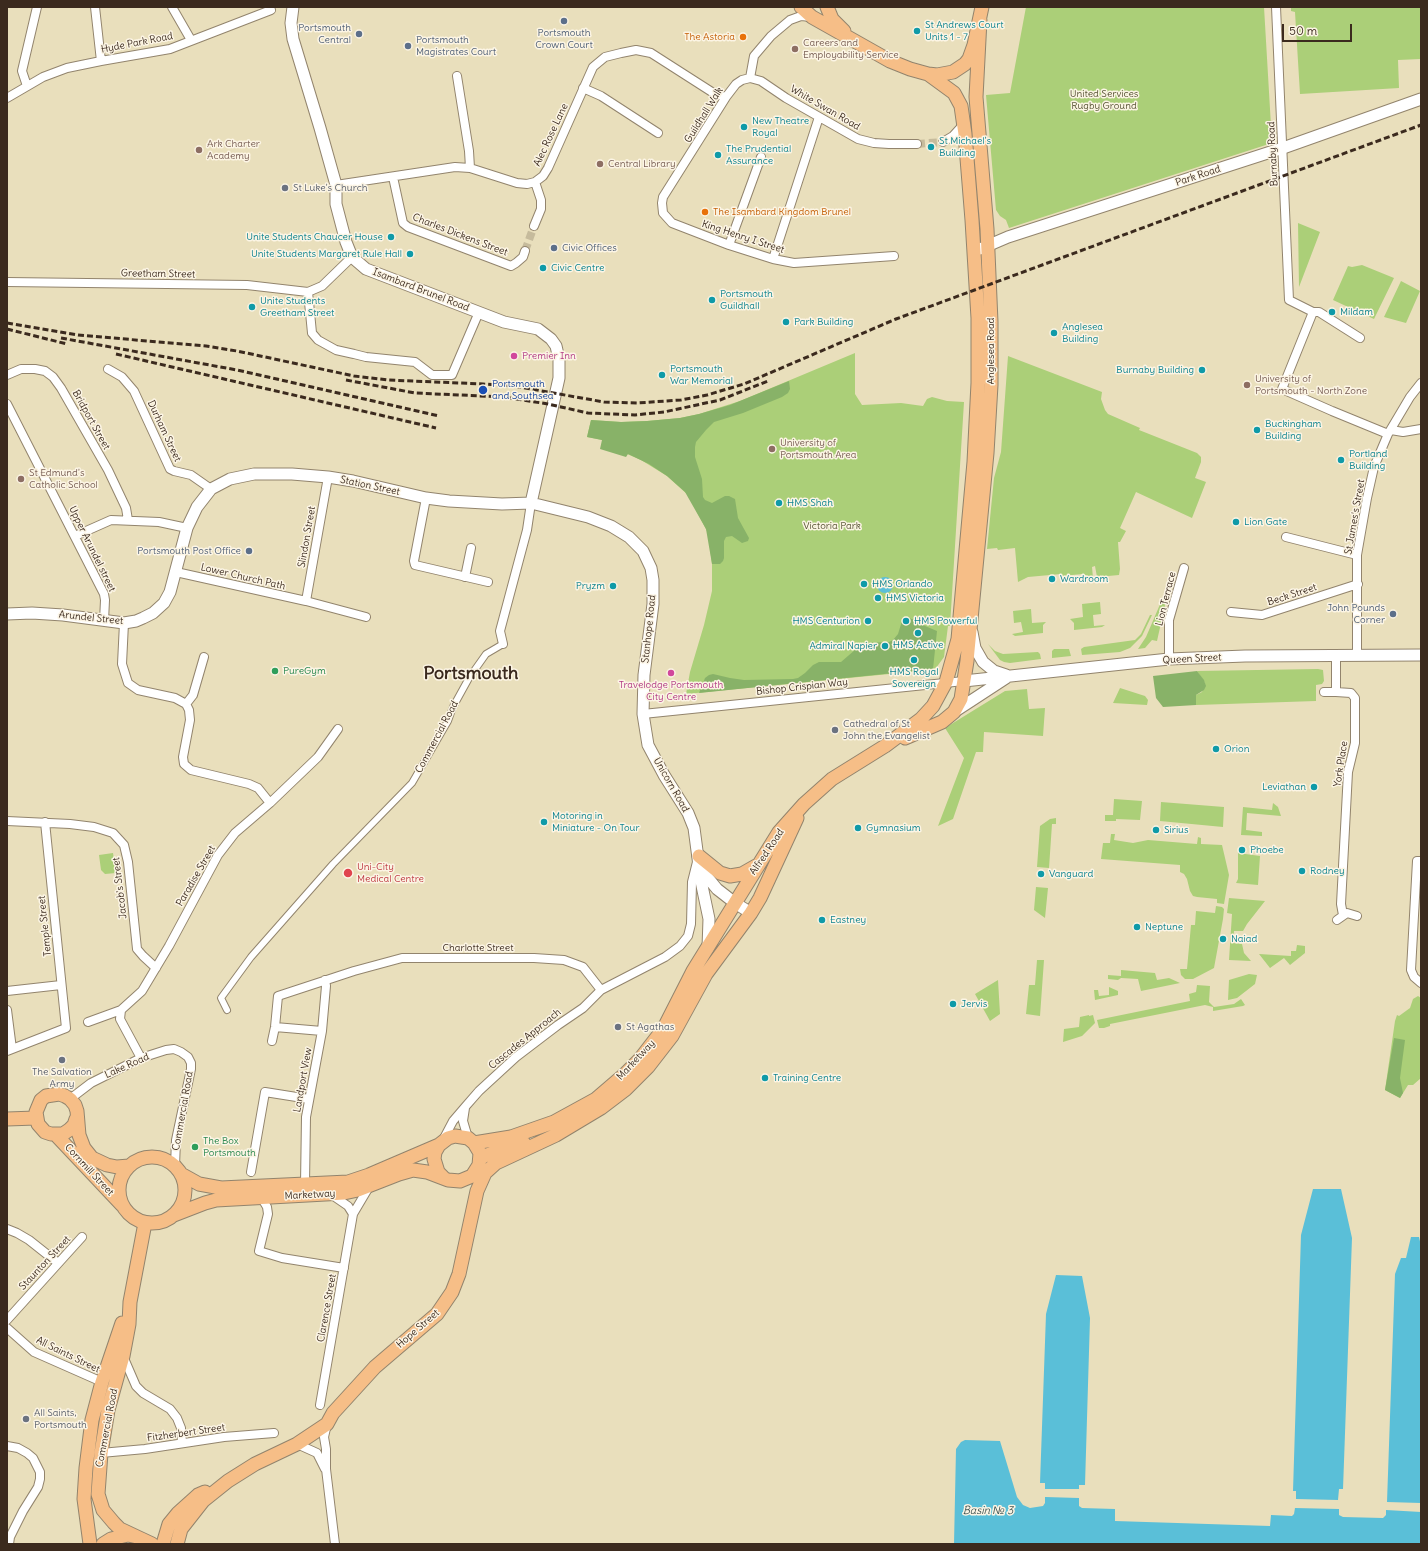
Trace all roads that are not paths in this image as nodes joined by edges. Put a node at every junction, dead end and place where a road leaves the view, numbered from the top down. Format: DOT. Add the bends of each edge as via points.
graph roads {
  1 [pos="37,7"];
  2 [pos="94,7"];
  3 [pos="172,7"];
  4 [pos="293,7"];
  5 [pos="801,7"];
  6 [pos="827,7"];
  7 [pos="1276,7"];
  8 [pos="271,10"];
  9 [pos="981,13"];
  10 [pos="812,17"];
  11 [pos="191,40"];
  12 [pos="862,44"];
  13 [pos="101,60"];
  14 [pos="928,74"];
  15 [pos="457,76"];
  16 [pos="750,78"];
  17 [pos="27,86"];
  18 [pos="583,88"];
  19 [pos="726,97"];
  20 [pos="7,98"];
  21 [pos="1421,99"];
  22 [pos="819,117"];
  23 [pos="964,124"];
  24 [pos="658,133"];
  25 [pos="943,142"];
  26 [pos="917,144"];
  27 [pos="1283,148"];
  28 [pos="761,157"];
  29 [pos="470,168"];
  30 [pos="392,177"];
  31 [pos="535,182"];
  32 [pos="336,185"];
  33 [pos="663,213"];
  34 [pos="534,226"];
  35 [pos="729,245"];
  36 [pos="987,246"];
  37 [pos="525,250"];
  38 [pos="974,252"];
  39 [pos="894,256"];
  40 [pos="352,257"];
  41 [pos="774,259"];
  42 [pos="7,282"];
  43 [pos="308,292"];
  44 [pos="479,312"];
  45 [pos="1313,312"];
  46 [pos="1360,338"];
  47 [pos="108,369"];
  48 [pos="7,375"];
  49 [pos="1421,382"];
  50 [pos="7,404"];
  51 [pos="552,412"];
  52 [pos="1421,429"];
  53 [pos="1389,432"];
  54 [pos="328,477"];
  55 [pos="211,489"];
  56 [pos="426,498"];
  57 [pos="531,503"];
  58 [pos="128,520"];
  59 [pos="187,528"];
  60 [pos="75,536"];
  61 [pos="1286,537"];
  62 [pos="471,548"];
  63 [pos="1357,555"];
  64 [pos="1184,568"];
  65 [pos="176,572"];
  66 [pos="465,577"];
  67 [pos="488,582"];
  68 [pos="1358,584"];
  69 [pos="306,601"];
  70 [pos="1231,612"];
  71 [pos="7,614"];
  72 [pos="366,617"];
  73 [pos="104,621"];
  74 [pos="124,622"];
  75 [pos="971,624"];
  76 [pos="503,644"];
  77 [pos="1357,654"];
  78 [pos="1336,655"];
  79 [pos="1421,655"];
  80 [pos="204,657"];
  81 [pos="1169,659"];
  82 [pos="1013,676"];
  83 [pos="964,681"];
  84 [pos="946,682"];
  85 [pos="1324,692"];
  86 [pos="1336,692"];
  87 [pos="186,704"];
  88 [pos="954,712"];
  89 [pos="643,714"];
  90 [pos="338,729"];
  91 [pos="909,729"];
  92 [pos="885,746"];
  93 [pos="270,803"];
  94 [pos="804,804"];
  95 [pos="7,821"];
  96 [pos="45,822"];
  97 [pos="699,856"];
  98 [pos="1421,861"];
  99 [pos="760,863"];
  100 [pos="733,907"];
  101 [pos="753,910"];
  102 [pos="1357,916"];
  103 [pos="743,924"];
  104 [pos="1417,934"];
  105 [pos="708,948"];
  106 [pos="156,968"];
  107 [pos="325,980"];
  108 [pos="1421,983"];
  109 [pos="61,985"];
  110 [pos="601,990"];
  111 [pos="7,992"];
  112 [pos="7,1010"];
  113 [pos="121,1010"];
  114 [pos="227,1010"];
  115 [pos="88,1022"];
  116 [pos="275,1028"];
  117 [pos="322,1031"];
  118 [pos="272,1041"];
  119 [pos="10,1050"];
  120 [pos="188,1056"];
  121 [pos="141,1058"];
  122 [pos="70,1099"];
  123 [pos="309,1099"];
  124 [pos="465,1107"];
  125 [pos="36,1118"];
  126 [pos="7,1119"];
  127 [pos="76,1119"];
  128 [pos="56,1135"];
  129 [pos="547,1139"];
  130 [pos="471,1140"];
  131 [pos="441,1143"];
  132 [pos="480,1159"];
  133 [pos="129,1166"];
  134 [pos="178,1170"];
  135 [pos="251,1172"];
  136 [pos="443,1177"];
  137 [pos="305,1184"];
  138 [pos="369,1186"];
  139 [pos="331,1194"];
  140 [pos="261,1197"];
  141 [pos="122,1205"];
  142 [pos="353,1214"];
  143 [pos="174,1215"];
  144 [pos="145,1223"];
  145 [pos="7,1229"];
  146 [pos="82,1237"];
  147 [pos="58,1263"];
  148 [pos="344,1268"];
  149 [pos="130,1302"];
  150 [pos="7,1320"];
  151 [pos="7,1328"];
  152 [pos="123,1356"];
  153 [pos="102,1382"];
  154 [pos="320,1405"];
  155 [pos="326,1424"];
  156 [pos="274,1434"];
  157 [pos="182,1443"];
  158 [pos="297,1444"];
  159 [pos="7,1446"];
  160 [pos="101,1452"];
  161 [pos="326,1469"];
  162 [pos="228,1481"];
  163 [pos="137,1537"];
  164 [pos="9,1544"];
  165 [pos="90,1544"];
  166 [pos="103,1544"];
  167 [pos="152,1544"];
  168 [pos="163,1544"];
  169 [pos="177,1544"];
  170 [pos="335,1544"];
  1 -- 17 [label="street" via="22,71"];
  2 -- 13 [label="street"];
  3 -- 11 [label="street"];
  4 -- 32 [label="street" via="293,40"];
  5 -- 10 [label="main road"];
  6 -- 12 [label="main road" via="836,23"];
  7 -- 27 [label="street, Burnaby Road"];
  8 -- 11 [label="street, Hyde Park Road"];
  9 -- 14 [label="main road" via="972,53 965,64 946,74"];
  9 -- 36 [label="main road, Anglesea Road" via="976,103"];
  10 -- 12 [label="main road"];
  10 -- 16 [label="street" via="801,16 790,20 771,36 754,56"];
  11 -- 13 [label="street, Hyde Park Road" via="170,48"];
  12 -- 14 [label="main road" via="890,61"];
  13 -- 17 [label="street, Hyde Park Road" via="67,68"];
  14 -- 23 [label="main road, Anglesea Road" via="957,97"];
  15 -- 29 [label="street"];
  16 -- 19 [label="street, Guildhall Walk" via="736,84"];
  16 -- 22 [label="street, White Swan Road" via="761,81"];
  17 -- 20 [label="street, Hyde Park Road"];
  18 -- 19 [label="street, Alec Rose Lane" via="593,67 605,57 636,50 651,53 715,94"];
  18 -- 24 [label="street" via="601,96"];
  18 -- 31 [label="street, Alec Rose Lane" via="548,168"];
  19 -- 33 [label="street, Guildhall Walk" via="663,197"];
  21 -- 27 [label="street, Park Road"];
  22 -- 26 [label="street, White Swan Road" via="858,139 874,143"];
  22 -- 41 [label="street"];
  23 -- 25 [label="street"];
  23 -- 38 [label="main road, Anglesea Road"];
  27 -- 36 [label="street, Park Road"];
  27 -- 45 [label="street, Burnaby Road" via="1289,300"];
  28 -- 35 [label="street"];
  29 -- 30 [label="street" via="454,166"];
  29 -- 31 [label="street" via="517,183"];
  30 -- 32 [label="street"];
  30 -- 37 [label="street, Charles Dickens Street" via="403,223 408,227 511,266 523,257"];
  31 -- 34 [label="street" via="541,209"];
  32 -- 40 [label="street" via="336,204"];
  33 -- 35 [label="street, King Henry I Street" via="672,223"];
  35 -- 41 [label="street, King Henry I Street"];
  36 -- 38 [label="street, Park Road"];
  36 -- 75 [label="main road, Anglesea Road" via="991,385"];
  38 -- 84 [label="main road, Anglesea Road" via="978,318 975,446 958,639"];
  39 -- 41 [label="street, King Henry I Street" via="794,263"];
  40 -- 43 [label="street" via="322,286"];
  40 -- 44 [label="street, Isambard Brunel Road" via="366,269"];
  42 -- 43 [label="street, Greetham Street" via="247,285"];
  43 -- 44 [label="street" via="312,333 318,340 336,350 348,353 415,362 432,375 452,375"];
  44 -- 51 [label="street, Isambard Brunel Road" via="504,322 538,329 551,338 556,346 559,368"];
  45 -- 46 [label="street" via="1319,312"];
  45 -- 53 [label="street" via="1282,389 1332,412"];
  47 -- 55 [label="street, Durham Street" via="122,377 134,391 170,469 190,475"];
  48 -- 58 [label="street, Bridport Street" via="21,369 35,369 45,371 53,377 108,470 126,508"];
  49 -- 53 [label="street, St James's Street"];
  50 -- 60 [label="street, Upper Arundel street"];
  51 -- 57 [label="street, Commercial Road"];
  52 -- 53 [label="street"];
  53 -- 63 [label="street, St James's Street" via="1374,468"];
  54 -- 55 [label="street, Station Street" via="254,474 230,479"];
  54 -- 56 [label="street, Station Street"];
  54 -- 69 [label="street, Slindon Street"];
  55 -- 59 [label="street, Arundel Street" via="197,507"];
  56 -- 57 [label="street, Station Street"];
  56 -- 66 [label="street" via="415,565"];
  57 -- 76 [label="street, Commercial Road" via="527,530 500,631"];
  57 -- 89 [label="street, Stanhope Road" via="572,512 611,526 629,537 648,559 652,568 653,604 644,675"];
  58 -- 59 [label="street" via="159,522"];
  58 -- 60 [label="street" via="111,520"];
  59 -- 65 [label="street, Arundel Street"];
  60 -- 73 [label="street, Upper Arundel street" via="104,594"];
  61 -- 63 [label="street"];
  62 -- 66 [label="street"];
  63 -- 68 [label="street, St James's Street"];
  64 -- 81 [label="street, Lion Terrace" via="1169,620"];
  65 -- 69 [label="street, Lower Church Path"];
  65 -- 74 [label="street, Arundel Street" via="164,603 144,618"];
  66 -- 67 [label="street"];
  68 -- 70 [label="street, Beck Street" via="1262,615"];
  68 -- 77 [label="street, St James's Street"];
  69 -- 72 [label="street, Lower Church Path"];
  71 -- 73 [label="street, Arundel Street" via="40,614"];
  73 -- 74 [label="street, Arundel Street"];
  74 -- 87 [label="street" via="122,664 128,683 138,690 175,698"];
  75 -- 82 [label="street" via="974,644 983,662 997,672"];
  75 -- 83 [label="main road, Anglesea Road"];
  76 -- 114 [label="street, Commercial Road" via="486,654 469,678 448,722 412,783 333,864 251,957 221,998"];
  77 -- 78 [label="street, Queen Street"];
  77 -- 79 [label="street, Queen Street"];
  78 -- 81 [label="street, Queen Street"];
  78 -- 86 [label="street"];
  80 -- 87 [label="street" via="194,695"];
  81 -- 82 [label="street, Queen Street"];
  82 -- 83 [label="street, Queen Street"];
  82 -- 88 [label="street"];
  83 -- 84 [label="street, Bishop Crispian Way"];
  83 -- 88 [label="main road" via="961,699"];
  83 -- 91 [label="main road" via="953,690 939,710"];
  84 -- 89 [label="street, Bishop Crispian Way"];
  84 -- 91 [label="main road, Alfred Road" via="933,706"];
  85 -- 86 [label="street, York Place"];
  86 -- 102 [label="street, York Place" via="1351,693 1355,698 1355,743 1348,772 1340,917 1349,914"];
  87 -- 93 [label="street" via="190,720 184,764 191,770 258,788"];
  88 -- 92 [label="main road, Alfred Road" via="937,724"];
  89 -- 97 [label="street, Unicorn Road" via="648,745 693,823"];
  90 -- 93 [label="street, Paradise Street" via="318,757"];
  91 -- 92 [label="main road, Alfred Road"];
  92 -- 94 [label="main road, Alfred Road" via="832,779"];
  93 -- 106 [label="street, Paradise Street" via="236,833 218,855"];
  94 -- 99 [label="main road, Alfred Road" via="779,832"];
  94 -- 101 [label="main road, Alfred Road"];
  95 -- 96 [label="street, Jacob's Street"];
  96 -- 106 [label="street, Jacob's Street" via="94,827 113,833 124,845 137,948"];
  96 -- 109 [label="street, Temple Street"];
  97 -- 99 [label="main road" via="720,873 730,876 742,874"];
  97 -- 100 [label="street, Unicorn Road" via="710,882"];
  97 -- 105 [label="street, Unicorn Road" via="709,919"];
  97 -- 110 [label="street" via="692,882 691,924 688,936 665,957"];
  98 -- 104 [label="street" via="1417,861"];
  99 -- 100 [label="main road, Alfred Road"];
  100 -- 101 [label="street, Unicorn Road"];
  100 -- 103 [label="street, Unicorn Road" via="736,920"];
  100 -- 105 [label="main road, Marketway"];
  101 -- 103 [label="main road, Marketway"];
  103 -- 129 [label="main road, Marketway" via="706,974 672,1036 648,1067 626,1089 601,1108"];
  104 -- 108 [label="street" via="1412,974"];
  105 -- 130 [label="main road, Marketway" via="693,971 664,1028 640,1059 596,1099 547,1125 511,1138"];
  106 -- 113 [label="street, Paradise Street" via="142,991"];
  107 -- 110 [label="street, Charlotte Street" via="402,958 534,958 564,960 583,967"];
  107 -- 116 [label="street, Charlotte Street" via="278,996"];
  107 -- 117 [label="street, Landport View"];
  109 -- 111 [label="street"];
  109 -- 119 [label="street, Temple Street" via="66,1028"];
  110 -- 124 [label="street, Cascades Approach" via="583,1008 516,1057"];
  112 -- 119 [label="street"];
  113 -- 115 [label="street"];
  113 -- 121 [label="street" via="120,1019"];
  116 -- 117 [label="street"];
  116 -- 118 [label="street"];
  117 -- 123 [label="street, Landport View"];
  120 -- 121 [label="street, Lake Road" via="170,1050"];
  120 -- 134 [label="street, Commercial Road" via="191,1070 176,1140"];
  121 -- 122 [label="street, Lake Road" via="91,1083"];
  122 -- 125 [label="main road" via="59,1094 46,1096 37,1106"];
  122 -- 127 [label="main road" via="77,1111"];
  123 -- 135 [label="street" via="265,1092"];
  123 -- 137 [label="street, Landport View" via="306,1117"];
  124 -- 130 [label="street" via="463,1121"];
  124 -- 131 [label="street, Cascades Approach" via="453,1121"];
  125 -- 126 [label="main road"];
  125 -- 128 [label="main road" via="45,1132"];
  127 -- 128 [label="main road" via="69,1130"];
  127 -- 133 [label="main road, Cornmill Street" via="84,1148 92,1158 107,1165"];
  128 -- 141 [label="main road, Cornmill Street"];
  129 -- 132 [label="main road" via="518,1144"];
  129 -- 155 [label="main road, Hope Street" via="496,1163 485,1173 477,1191 459,1274 445,1304 437,1314 375,1367"];
  130 -- 131 [label="main road" via="455,1136"];
  130 -- 132 [label="main road" via="480,1153"];
  131 -- 136 [label="main road" via="434,1158 438,1172"];
  131 -- 137 [label="main road, Marketway" via="348,1182"];
  132 -- 136 [label="main road" via="476,1171 466,1180 454,1181"];
  133 -- 134 [label="main road" via="152,1157 164,1160"];
  133 -- 141 [label="main road" via="119,1184"];
  134 -- 137 [label="main road, Marketway" via="199,1184 221,1188"];
  134 -- 143 [label="main road" via="185,1184 185,1196"];
  136 -- 138 [label="main road, Marketway" via="413,1170"];
  138 -- 139 [label="main road, Marketway" via="351,1192"];
  138 -- 142 [label="street, Clarence Street"];
  139 -- 140 [label="main road, Marketway"];
  139 -- 142 [label="street" via="348,1206"];
  140 -- 143 [label="main road, Marketway" via="216,1200"];
  140 -- 148 [label="street" via="267,1206 268,1214 259,1251 282,1258"];
  141 -- 144 [label="main road" via="128,1213"];
  142 -- 148 [label="street, Clarence Street"];
  143 -- 144 [label="main road" via="156,1223"];
  144 -- 149 [label="main road, Commercial Road"];
  145 -- 147 [label="street" via="29,1240"];
  146 -- 147 [label="street, Staunton Street"];
  147 -- 150 [label="street, Staunton Street"];
  148 -- 154 [label="street, Clarence Street"];
  149 -- 152 [label="main road, Commercial Road"];
  149 -- 153 [label="main road, Commercial Road"];
  151 -- 153 [label="street, All Saints Street" via="34,1352"];
  152 -- 157 [label="street" via="136,1386 170,1409 177,1418"];
  152 -- 160 [label="main road, Commercial Road" via="108,1410"];
  153 -- 165 [label="main road, Commercial Road" via="92,1420 86,1468 84,1499"];
  155 -- 158 [label="main road, Hope Street"];
  155 -- 161 [label="street"];
  156 -- 157 [label="street, Fitzherbert Street"];
  157 -- 160 [label="street, Fitzherbert Street"];
  158 -- 161 [label="street" via="317,1453"];
  158 -- 162 [label="main road, Hope Street" via="255,1464"];
  159 -- 164 [label="street" via="27,1453 33,1458 40,1472 38,1487 23,1511"];
  160 -- 163 [label="main road, Commercial Road" via="98,1494 103,1510 120,1529"];
  161 -- 170 [label="street"];
  162 -- 168 [label="main road, Hope Street" via="198,1495 178,1513 169,1524"];
  162 -- 169 [label="main road, Hope Street" via="203,1501 182,1529"];
  163 -- 166 [label="main road" via="119,1536"];
  163 -- 167 [label="main road, Commercial Road"];
}
